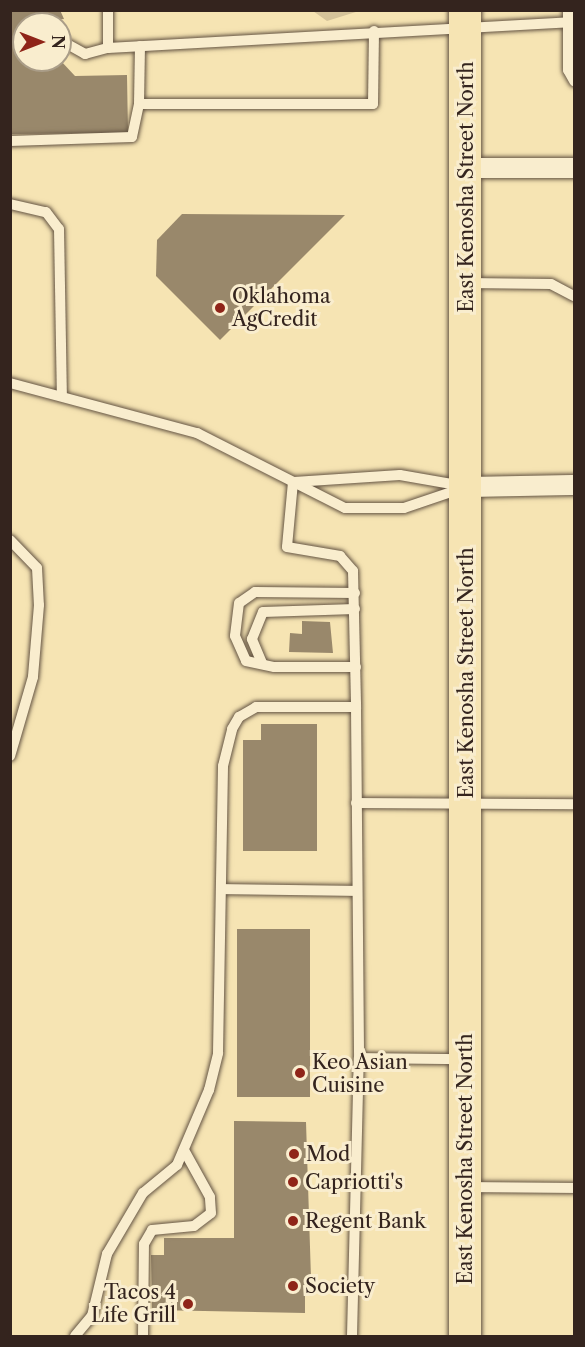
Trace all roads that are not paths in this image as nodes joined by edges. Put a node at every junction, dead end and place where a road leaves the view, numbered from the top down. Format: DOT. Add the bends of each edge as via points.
graph roads {
  1 [pos="108,10"];
  2 [pos="568,16"];
  3 [pos="465,18"];
  4 [pos="374,31"];
  5 [pos="140,46"];
  6 [pos="72,47"];
  7 [pos="108,48"];
  8 [pos="574,81"];
  9 [pos="139,104"];
  10 [pos="10,141"];
  11 [pos="466,168"];
  12 [pos="574,168"];
  13 [pos="10,204"];
  14 [pos="466,283"];
  15 [pos="574,296"];
  16 [pos="10,383"];
  17 [pos="62,396"];
  18 [pos="293,482"];
  19 [pos="574,485"];
  20 [pos="466,487"];
  21 [pos="10,540"];
  22 [pos="355,593"];
  23 [pos="355,609"];
  24 [pos="262,663"];
  25 [pos="356,667"];
  26 [pos="356,707"];
  27 [pos="10,756"];
  28 [pos="356,803"];
  29 [pos="574,804"];
  30 [pos="465,806"];
  31 [pos="221,889"];
  32 [pos="357,891"];
  33 [pos="358,1059"];
  34 [pos="465,1059"];
  35 [pos="184,1150"];
  36 [pos="465,1187"];
  37 [pos="574,1188"];
  38 [pos="75,1336"];
  39 [pos="143,1336"];
  40 [pos="352,1336"];
  41 [pos="465,1336"];
  1 -- 7 [label="lane"];
  2 -- 3 [label="lane"];
  2 -- 8 [label="lane" via="568,70"];
  3 -- 4 [label="lane"];
  3 -- 11 [label="main road, East Kenosha Street North"];
  4 -- 5 [label="lane"];
  4 -- 9 [label="lane" via="373,104"];
  5 -- 7 [label="lane"];
  5 -- 9 [label="lane"];
  6 -- 7 [label="lane" via="85,54"];
  9 -- 10 [label="lane" via="132,137"];
  11 -- 12 [label="street"];
  11 -- 14 [label="main road, East Kenosha Street North"];
  13 -- 17 [label="lane" via="46,212 59,229"];
  14 -- 15 [label="lane" via="551,284"];
  14 -- 20 [label="main road, East Kenosha Street North"];
  16 -- 17 [label="lane"];
  17 -- 18 [label="lane" via="197,434"];
  18 -- 20 [label="lane" via="400,475"];
  18 -- 20 [label="lane" via="345,508 404,508"];
  18 -- 22 [label="lane" via="287,548 340,556 353,571"];
  19 -- 20 [label="street"];
  20 -- 30 [label="main road, East Kenosha Street North"];
  21 -- 27 [label="lane" via="37,568 39,605 33,677"];
  22 -- 23 [label="lane"];
  22 -- 24 [label="lane" via="244,596 236,611 237,647 246,662"];
  23 -- 24 [label="lane" via="263,612 252,639"];
  23 -- 25 [label="lane"];
  24 -- 25 [label="lane"];
  25 -- 26 [label="lane"];
  26 -- 28 [label="lane"];
  26 -- 31 [label="lane" via="256,707 239,717 223,766"];
  28 -- 30 [label="lane"];
  28 -- 32 [label="lane"];
  29 -- 30 [label="lane"];
  30 -- 34 [label="main road, East Kenosha Street North"];
  31 -- 32 [label="lane"];
  31 -- 35 [label="lane" via="218,1053 209,1090"];
  32 -- 33 [label="lane"];
  33 -- 34 [label="lane"];
  33 -- 40 [label="lane"];
  34 -- 36 [label="main road, East Kenosha Street North"];
  35 -- 38 [label="lane" via="177,1165 143,1193 113,1244 92,1316"];
  35 -- 39 [label="lane" via="210,1197 211,1213 194,1226 152,1230 144,1244"];
  36 -- 37 [label="lane"];
  36 -- 41 [label="main road, East Kenosha Street North"];
}
